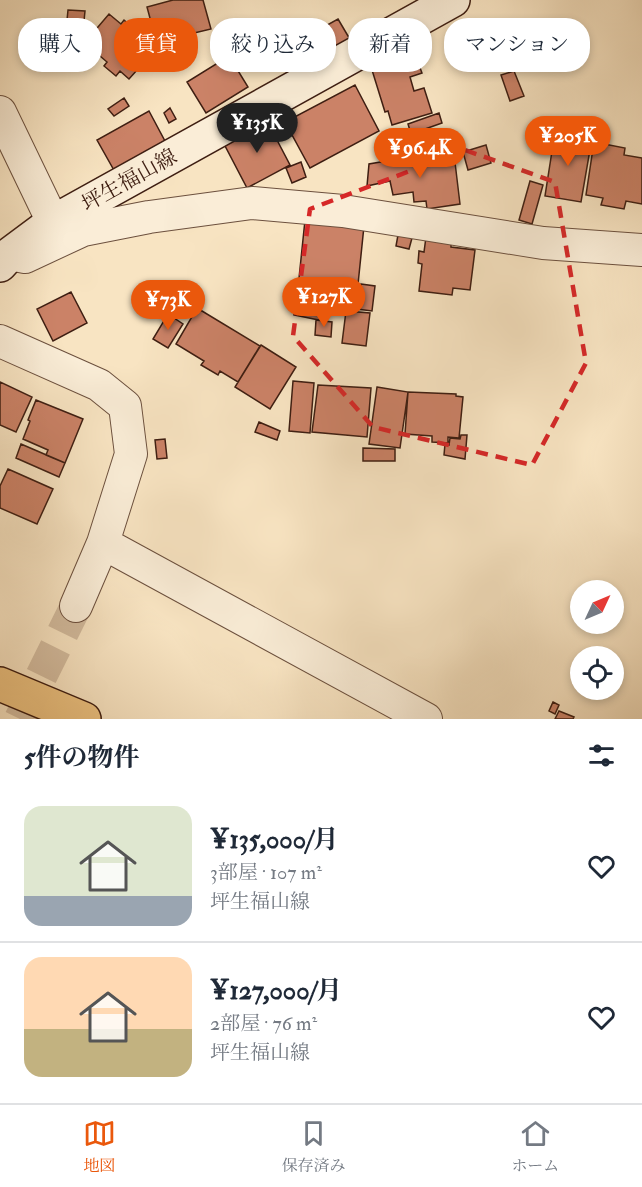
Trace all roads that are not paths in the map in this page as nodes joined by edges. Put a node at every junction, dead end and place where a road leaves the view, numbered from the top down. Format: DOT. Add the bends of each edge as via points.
graph roads {
  1 [pos="453,0"];
  2 [pos="0,112"];
  3 [pos="53,222"];
  4 [pos="642,250"];
  5 [pos="5,260"];
  6 [pos="0,341"];
  7 [pos="103,543"];
  8 [pos="75,606"];
  9 [pos="0,684"];
  10 [pos="84,719"];
  11 [pos="426,719"];
  1 -- 3 [label="main road, 坪生福山線"];
  2 -- 3 [label="street"];
  3 -- 5 [label="main road, 坪生福山線"];
  4 -- 5 [label="street" via="543,243 343,212 252,203 83,230 25,257"];
  6 -- 7 [label="street" via="99,385 125,406 131,454"];
  7 -- 8 [label="street"];
  7 -- 11 [label="street"];
  9 -- 10 [label="highway"];
}
